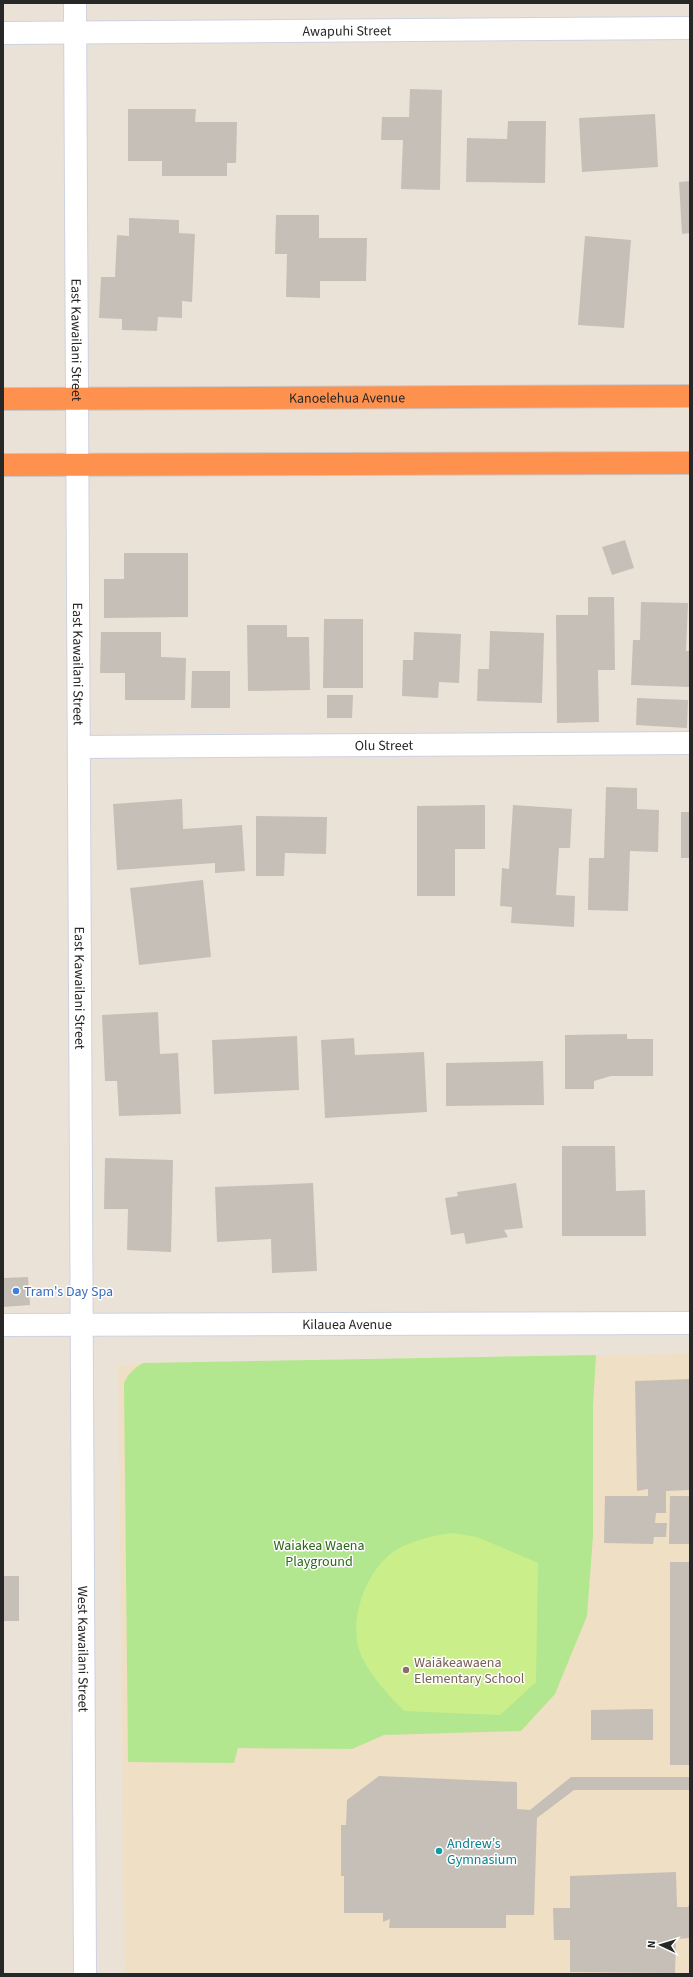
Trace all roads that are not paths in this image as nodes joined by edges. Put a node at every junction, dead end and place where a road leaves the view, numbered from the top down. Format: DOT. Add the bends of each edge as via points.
graph roads {
  1 [pos="75,3"];
  2 [pos="690,28"];
  3 [pos="76,32"];
  4 [pos="3,33"];
  5 [pos="690,396"];
  6 [pos="3,399"];
  7 [pos="77,399"];
  8 [pos="690,463"];
  9 [pos="3,465"];
  10 [pos="76,465"];
  11 [pos="690,743"];
  12 [pos="78,747"];
  13 [pos="690,1323"];
  14 [pos="81,1324"];
  15 [pos="3,1325"];
  16 [pos="85,1974"];
  1 -- 3 [label="street, East Kawailani Street"];
  2 -- 3 [label="street, Awapuhi Street"];
  3 -- 4 [label="street, Awapuhi Street"];
  3 -- 7 [label="street, East Kawailani Street"];
  5 -- 7 [label="highway, Kanoelehua Avenue"];
  6 -- 7 [label="highway, Kanoelehua Avenue"];
  7 -- 10 [label="street, East Kawailani Street"];
  8 -- 10 [label="highway"];
  9 -- 10 [label="highway"];
  10 -- 12 [label="street, East Kawailani Street"];
  11 -- 12 [label="street, Olu Street"];
  12 -- 14 [label="street, East Kawailani Street"];
  13 -- 14 [label="street, Kilauea Avenue"];
  14 -- 15 [label="street, Kilauea Avenue"];
  14 -- 16 [label="street, West Kawailani Street"];
}
